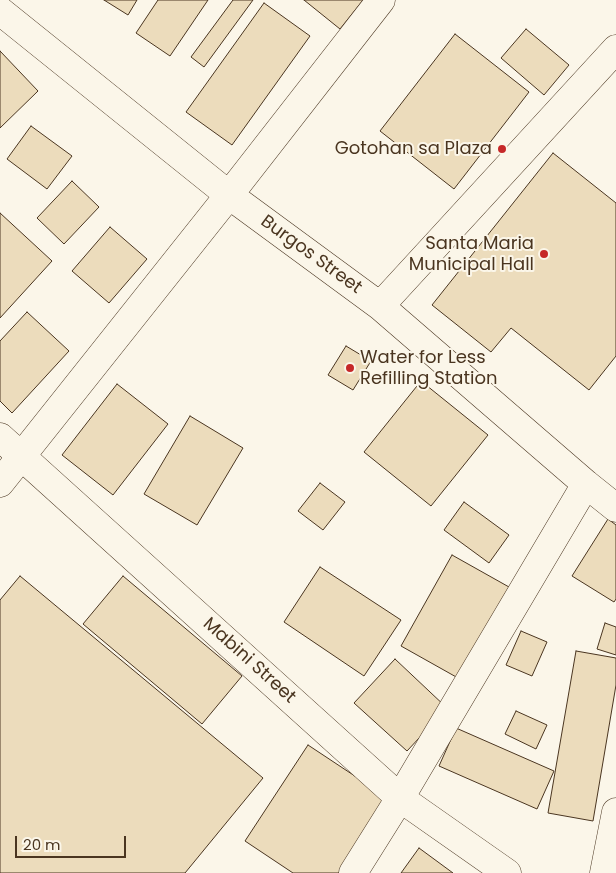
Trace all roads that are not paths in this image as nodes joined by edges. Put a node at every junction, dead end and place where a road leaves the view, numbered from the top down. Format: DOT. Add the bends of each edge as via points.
graph roads {
  1 [pos="380,0"];
  2 [pos="0,11"];
  3 [pos="616,49"];
  4 [pos="229,195"];
  5 [pos="380,306"];
  6 [pos="0,438"];
  7 [pos="22,456"];
  8 [pos="0,483"];
  9 [pos="586,484"];
  10 [pos="616,508"];
  11 [pos="400,798"];
  12 [pos="616,812"];
  13 [pos="353,873"];
  14 [pos="507,873"];
  15 [pos="604,873"];
  1 -- 4 [label="street"];
  2 -- 4 [label="street, Burgos Street"];
  3 -- 5 [label="street"];
  4 -- 5 [label="street, Burgos Street"];
  4 -- 7 [label="street"];
  5 -- 9 [label="street, Burgos Street"];
  6 -- 7 [label="street, Mabini Street"];
  7 -- 8 [label="street"];
  7 -- 11 [label="street, Mabini Street"];
  9 -- 10 [label="street, Burgos Street"];
  9 -- 11 [label="street"];
  11 -- 13 [label="street"];
  11 -- 14 [label="street, Mabini Street"];
  12 -- 15 [label="street"];
}
